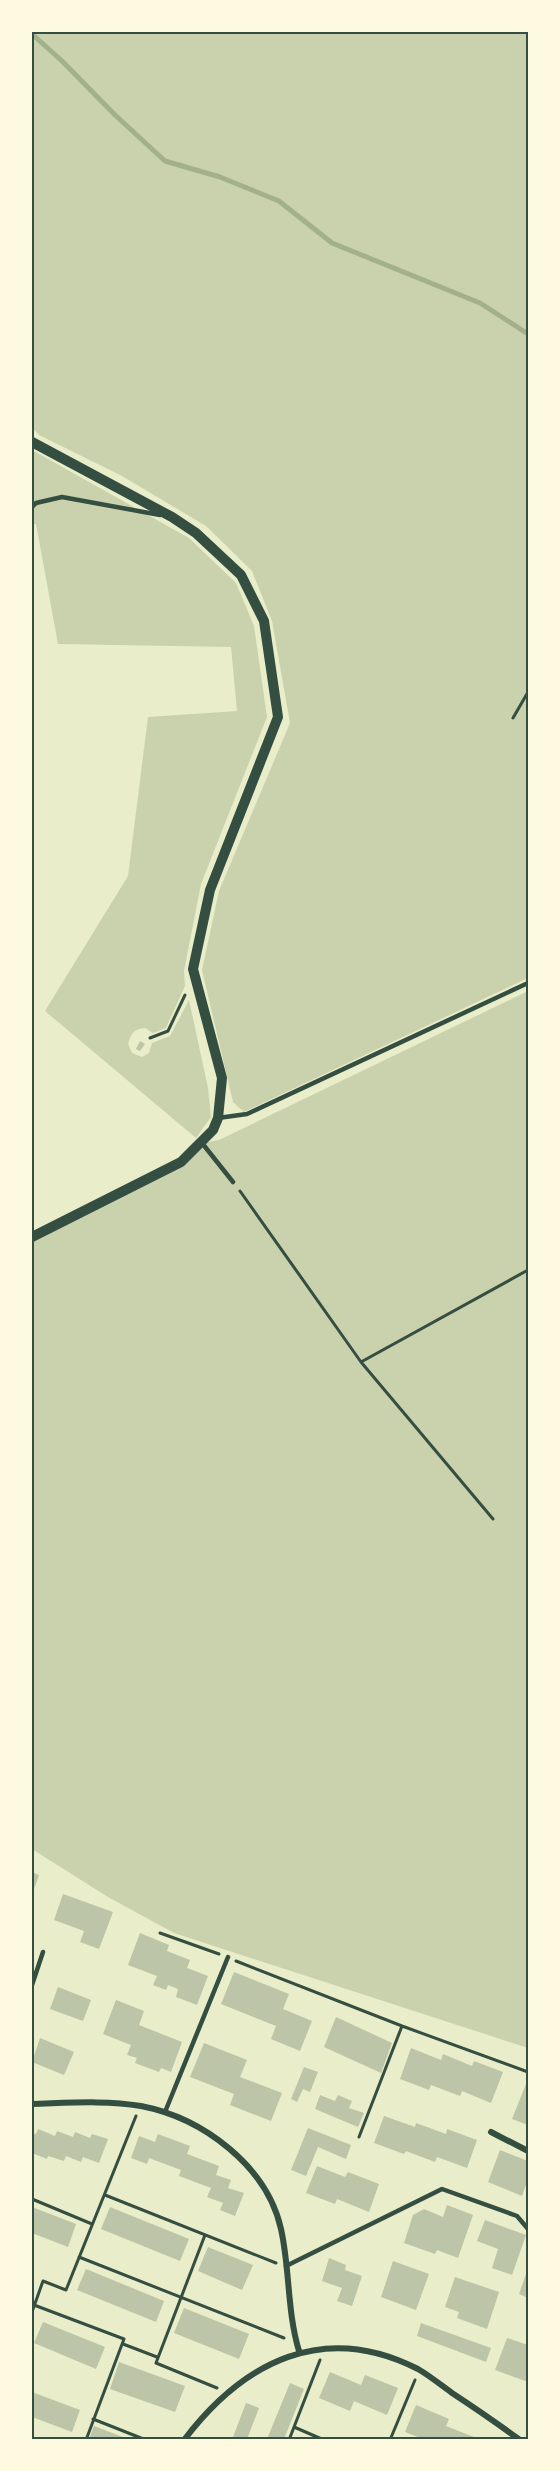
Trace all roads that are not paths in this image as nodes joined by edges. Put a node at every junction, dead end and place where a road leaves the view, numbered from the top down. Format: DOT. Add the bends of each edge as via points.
graph roads {
  1 [pos="32,442"];
  2 [pos="32,507"];
  3 [pos="172,517"];
  4 [pos="528,983"];
  5 [pos="218,1118"];
  6 [pos="202,1143"];
  7 [pos="233,1182"];
  8 [pos="32,1237"];
  9 [pos="43,1952"];
  10 [pos="228,1957"];
  11 [pos="32,1985"];
  12 [pos="32,2104"];
  13 [pos="165,2112"];
  14 [pos="491,2132"];
  15 [pos="528,2151"];
  16 [pos="528,2229"];
  17 [pos="286,2266"];
  18 [pos="300,2351"];
  19 [pos="184,2439"];
  20 [pos="520,2439"];
  1 -- 3 [label="street"];
  2 -- 3 [label="lane" via="62,497"];
  3 -- 5 [label="street" via="196,533 241,575 264,621 278,717 210,890 193,969 222,1078"];
  4 -- 5 [label="lane" via="247,1114"];
  5 -- 6 [label="street"];
  6 -- 7 [label="lane"];
  6 -- 8 [label="street" via="181,1162"];
  9 -- 11 [label="lane"];
  10 -- 13 [label="lane"];
  12 -- 13 [label="street" via="103,2102"];
  13 -- 17 [label="street" via="208,2133 246,2164 270,2197 281,2229"];
  14 -- 15 [label="street"];
  16 -- 17 [label="lane" via="518,2216 442,2189"];
  17 -- 18 [label="street"];
  18 -- 19 [label="street" via="258,2371 227,2392"];
  18 -- 20 [label="street" via="325,2347 381,2354 419,2370"];
}
